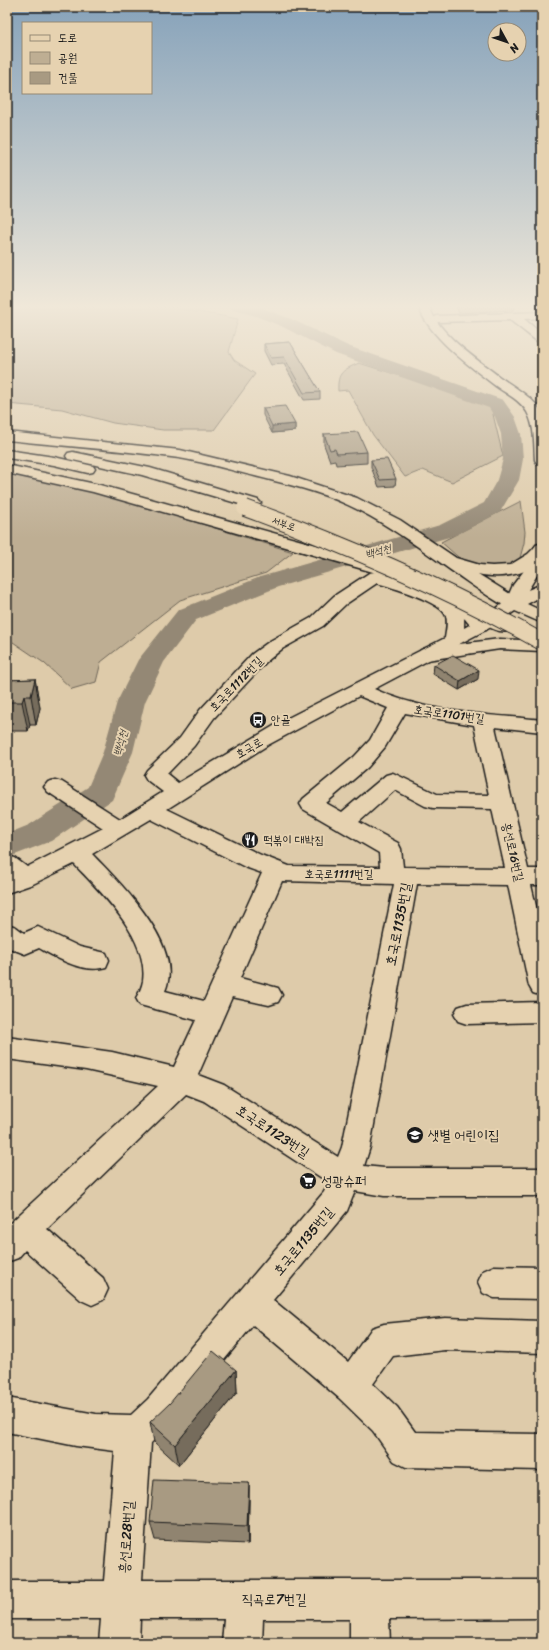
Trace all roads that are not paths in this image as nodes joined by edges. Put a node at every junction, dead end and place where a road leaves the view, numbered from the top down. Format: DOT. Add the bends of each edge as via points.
graph roads {
  1 [pos="501,384"];
  2 [pos="511,384"];
  3 [pos="542,408"];
  4 [pos="7,436"];
  5 [pos="7,446"];
  6 [pos="7,454"];
  7 [pos="542,460"];
  8 [pos="7,469"];
  9 [pos="249,506"];
  10 [pos="542,548"];
  11 [pos="436,552"];
  12 [pos="379,573"];
  13 [pos="542,589"];
  14 [pos="514,604"];
  15 [pos="542,618"];
  16 [pos="486,623"];
  17 [pos="542,629"];
  18 [pos="454,640"];
  19 [pos="542,642"];
  20 [pos="542,646"];
  21 [pos="427,654"];
  22 [pos="359,689"];
  23 [pos="399,706"];
  24 [pos="483,719"];
  25 [pos="542,726"];
  26 [pos="55,788"];
  27 [pos="178,793"];
  28 [pos="502,802"];
  29 [pos="151,810"];
  30 [pos="344,823"];
  31 [pos="120,829"];
  32 [pos="77,853"];
  33 [pos="276,869"];
  34 [pos="12,874"];
  35 [pos="399,875"];
  36 [pos="518,877"];
  37 [pos="542,877"];
  38 [pos="7,933"];
  39 [pos="97,960"];
  40 [pos="224,985"];
  41 [pos="542,986"];
  42 [pos="269,995"];
  43 [pos="542,1012"];
  44 [pos="212,1013"];
  45 [pos="467,1014"];
  46 [pos="7,1048"];
  47 [pos="181,1082"];
  48 [pos="346,1175"];
  49 [pos="542,1182"];
  50 [pos="16,1238"];
  51 [pos="494,1282"];
  52 [pos="542,1283"];
  53 [pos="92,1289"];
  54 [pos="251,1303"];
  55 [pos="542,1337"];
  56 [pos="351,1386"];
  57 [pos="7,1415"];
  58 [pos="134,1432"];
  59 [pos="542,1452"];
  60 [pos="244,1599"];
  61 [pos="369,1599"];
  62 [pos="542,1599"];
  63 [pos="7,1600"];
  64 [pos="122,1600"];
  65 [pos="119,1643"];
  66 [pos="242,1643"];
  67 [pos="370,1643"];
  1 -- 7 [label="main road" via="533,410 539,424"];
  2 -- 3 [label="main road"];
  4 -- 11 [label="main road" via="180,454 285,479 352,501 374,512"];
  5 -- 9 [label="main road, 서부로" via="60,453 183,481"];
  6 -- 9 [label="main road, 서부로" via="69,465"];
  8 -- 12 [label="main road" via="95,488 296,543"];
  9 -- 17 [label="main road, 서부로" via="365,544 471,591"];
  9 -- 19 [label="main road, 서부로, bridge" via="414,575 493,614"];
  10 -- 11 [label="main road" via="535,559 527,564 501,571 466,567"];
  10 -- 14 [label="main road" via="531,573 521,585"];
  11 -- 14 [label="main road" via="481,585"];
  12 -- 16 [label="main road" via="451,602"];
  12 -- 18 [label="main road" via="447,605 456,619 453,629"];
  12 -- 27 [label="main road, 호국로1112번길" via="340,600 317,622 276,645 247,670 207,714 187,742 154,775"];
  13 -- 14 [label="main road, 호국로"];
  14 -- 15 [label="main road"];
  14 -- 16 [label="main road, 호국로"];
  16 -- 18 [label="main road, 호국로"];
  16 -- 20 [label="main road"];
  18 -- 21 [label="main road, 호국로"];
  20 -- 21 [label="main road" via="500,644"];
  21 -- 22 [label="main road, 호국로"];
  22 -- 23 [label="main road, 호국로1101번길"];
  22 -- 27 [label="main road, 호국로" via="266,738"];
  23 -- 24 [label="main road, 호국로1101번길"];
  23 -- 30 [label="main road" via="378,743 311,804"];
  24 -- 25 [label="main road, 호국로1101번길"];
  24 -- 28 [label="main road, 흥선로16번길"];
  26 -- 31 [label="main road"];
  27 -- 29 [label="main road, 호국로"];
  28 -- 30 [label="main road" via="433,801 393,780"];
  28 -- 36 [label="main road, 흥선로16번길"];
  29 -- 31 [label="main road, 호국로"];
  29 -- 33 [label="main road, 호국로1111번길" via="195,833"];
  30 -- 35 [label="main road, 호국로1135번길" via="390,849"];
  31 -- 32 [label="main road, 호국로"];
  32 -- 34 [label="main road, 호국로"];
  32 -- 44 [label="main road" via="122,900 152,950 156,980 149,998"];
  33 -- 35 [label="main road, 호국로1111번길" via="287,874 306,875"];
  33 -- 40 [label="main road"];
  35 -- 36 [label="main road, 호국로1111번길"];
  35 -- 48 [label="main road, 호국로1135번길" via="356,1147"];
  36 -- 37 [label="main road, 호국로1111번길"];
  36 -- 41 [label="main road, 흥선로16번길"];
  38 -- 39 [label="main road" via="25,945 38,936 75,956"];
  40 -- 42 [label="main road"];
  40 -- 44 [label="main road"];
  43 -- 45 [label="main road"];
  44 -- 47 [label="main road"];
  46 -- 47 [label="main road, 호국로1123번길" via="135,1069"];
  47 -- 48 [label="main road, 호국로1123번길" via="214,1093 336,1172"];
  47 -- 50 [label="main road"];
  48 -- 49 [label="main road, 호국로1123번길" via="359,1180 384,1182"];
  48 -- 54 [label="main road, 호국로1135번길" via="336,1201"];
  50 -- 53 [label="main road"];
  51 -- 52 [label="main road"];
  54 -- 56 [label="main road"];
  54 -- 58 [label="main road, 호국로1135번길" via="160,1411 139,1431"];
  55 -- 56 [label="main road" via="445,1334 384,1340"];
  56 -- 59 [label="main road" via="385,1419 406,1449"];
  57 -- 58 [label="main road" via="90,1431 118,1434"];
  58 -- 64 [label="main road, 흥선로28번길"];
  60 -- 61 [label="main road, 직곡로7번길"];
  60 -- 64 [label="main road, 직곡로7번길"];
  60 -- 66 [label="main road"];
  61 -- 62 [label="main road, 직곡로7번길"];
  61 -- 67 [label="main road"];
  63 -- 64 [label="main road, 직곡로7번길"];
  64 -- 65 [label="main road, 흥선로28번길"];
}
